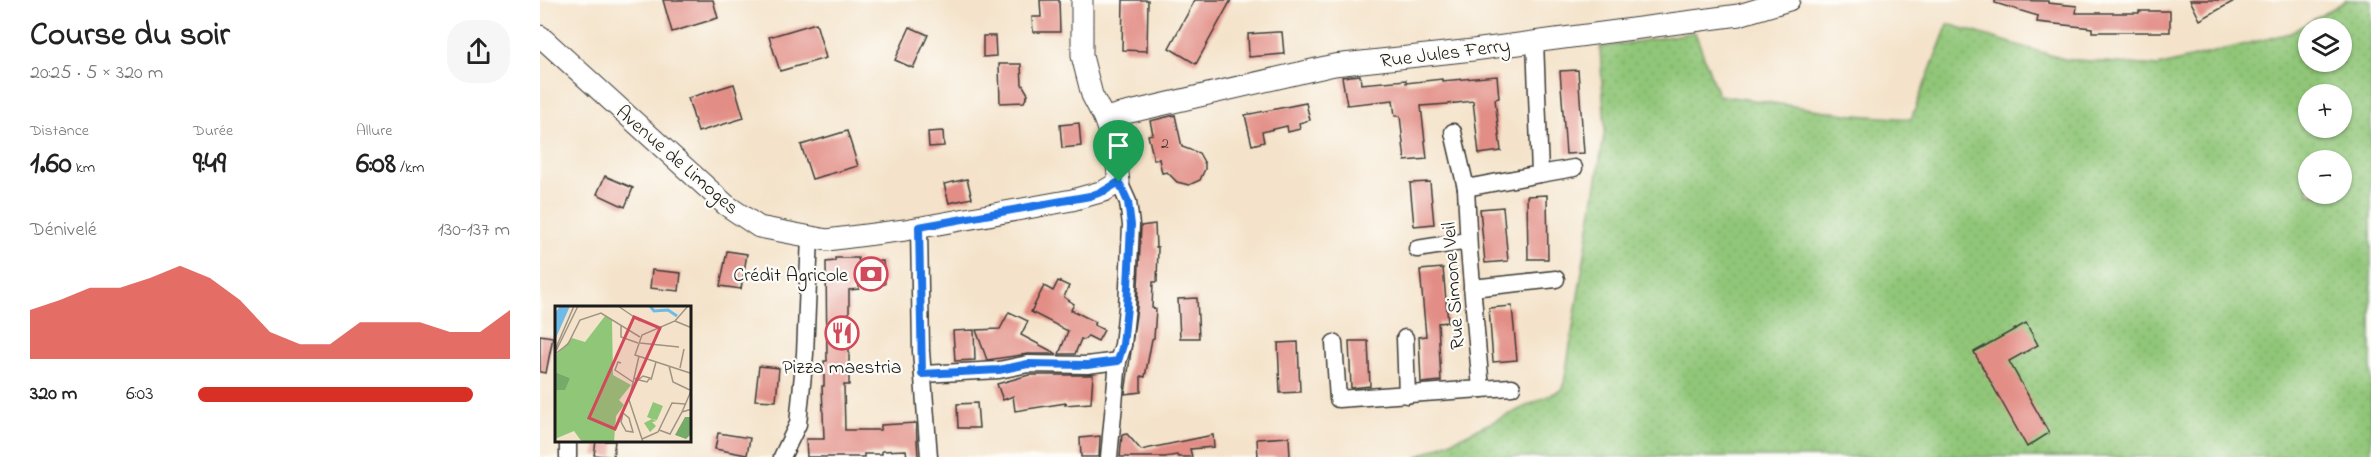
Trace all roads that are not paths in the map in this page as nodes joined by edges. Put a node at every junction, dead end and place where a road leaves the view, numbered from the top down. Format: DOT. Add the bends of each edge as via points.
graph roads {
  1 [pos="1082,0"];
  2 [pos="1789,0"];
  3 [pos="540,36"];
  4 [pos="1535,41"];
  5 [pos="1104,118"];
  6 [pos="1453,132"];
  7 [pos="1574,168"];
  8 [pos="1540,174"];
  9 [pos="1119,182"];
  10 [pos="1466,188"];
  11 [pos="919,227"];
  12 [pos="810,237"];
  13 [pos="1468,241"];
  14 [pos="1417,249"];
  15 [pos="1556,279"];
  16 [pos="1472,288"];
  17 [pos="1404,338"];
  18 [pos="1334,343"];
  19 [pos="1118,361"];
  20 [pos="922,374"];
  21 [pos="1512,387"];
  22 [pos="1481,389"];
  23 [pos="1407,395"];
  24 [pos="782,457"];
  25 [pos="929,457"];
  26 [pos="1109,457"];
  1 -- 5 [label="main road" via="1082,56 1092,95"];
  2 -- 4 [label="main road, Rue Jules Ferry" via="1739,15"];
  3 -- 12 [label="main road, Avenue de Limoges" via="726,205 759,227"];
  4 -- 5 [label="main road, Rue Jules Ferry" via="1334,65"];
  4 -- 8 [label="street"];
  5 -- 9 [label="main road" via="1115,150"];
  6 -- 10 [label="street, Rue Simone Veil"];
  7 -- 8 [label="street"];
  8 -- 10 [label="street"];
  9 -- 11 [label="main road, Avenue de Limoges" via="1090,196"];
  9 -- 19 [label="street" via="1128,202 1131,225 1127,307"];
  10 -- 13 [label="street, Rue Simone Veil"];
  11 -- 12 [label="main road, Avenue de Limoges" via="836,239"];
  11 -- 20 [label="street"];
  12 -- 24 [label="street" via="798,424"];
  13 -- 14 [label="street"];
  13 -- 16 [label="street, Rue Simone Veil"];
  15 -- 16 [label="street"];
  16 -- 22 [label="street, Rue Simone Veil"];
  17 -- 23 [label="street"];
  18 -- 23 [label="street" via="1338,399"];
  19 -- 20 [label="street"];
  19 -- 26 [label="street"];
  20 -- 25 [label="street"];
  21 -- 22 [label="street"];
  22 -- 23 [label="street"];
}
